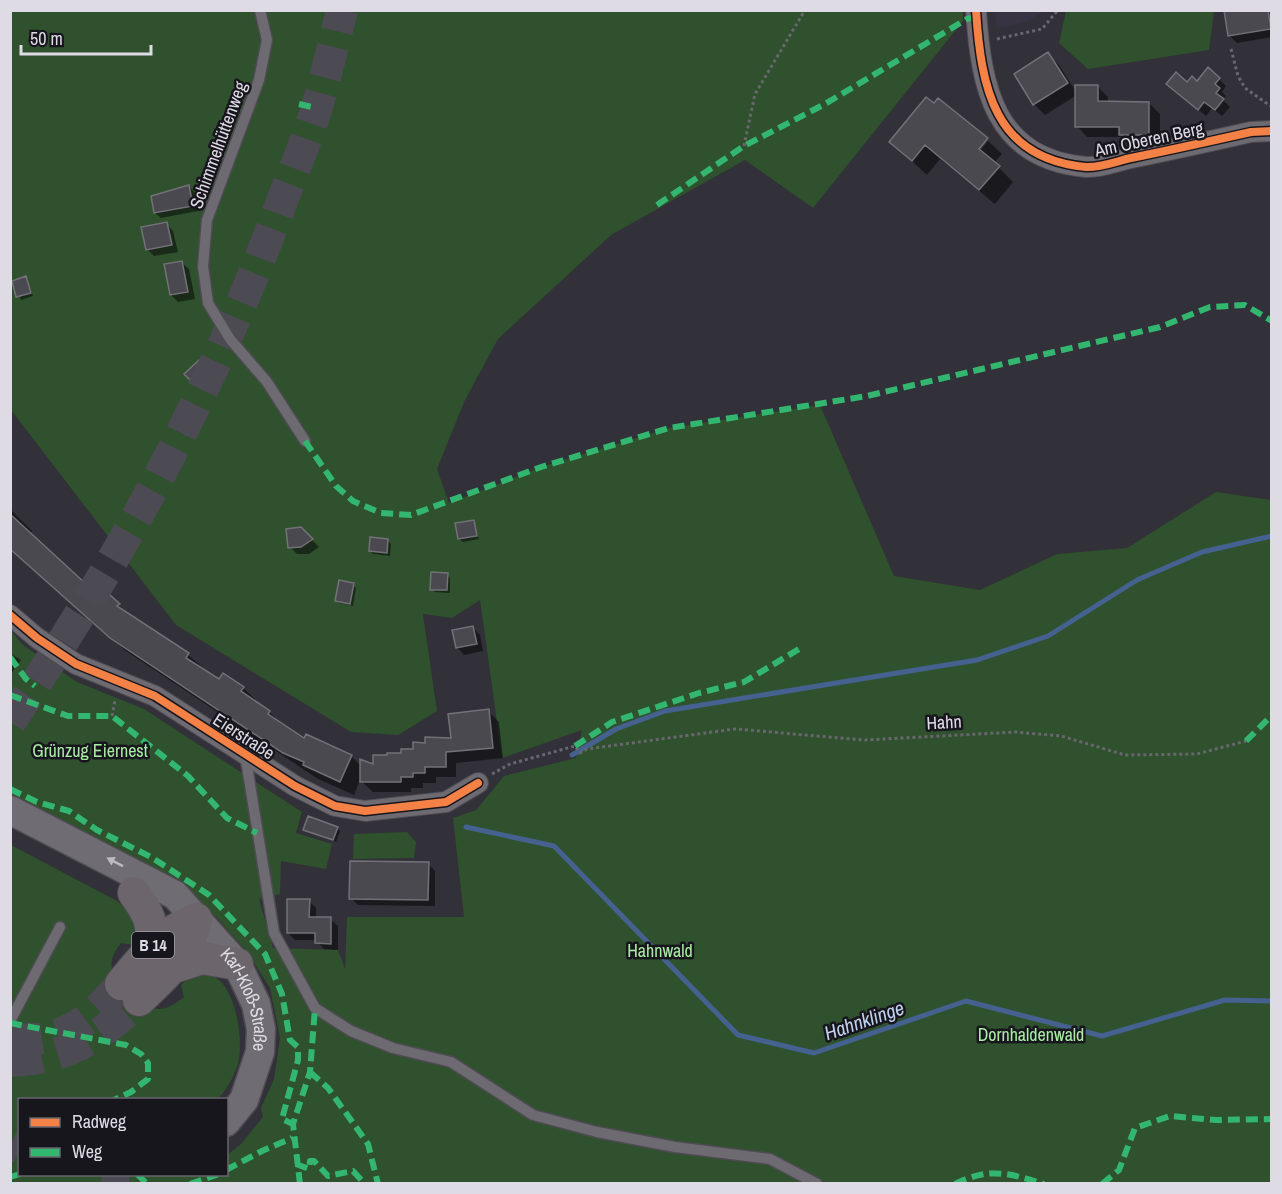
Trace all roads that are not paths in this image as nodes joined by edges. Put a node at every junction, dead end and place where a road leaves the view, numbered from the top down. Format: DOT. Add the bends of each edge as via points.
graph roads {
  1 [pos="260,10"];
  2 [pos="976,10"];
  3 [pos="1272,131"];
  4 [pos="305,441"];
  5 [pos="10,615"];
  6 [pos="245,754"];
  7 [pos="478,783"];
  8 [pos="10,810"];
  9 [pos="10,831"];
  10 [pos="134,893"];
  11 [pos="196,920"];
  12 [pos="60,927"];
  13 [pos="162,957"];
  14 [pos="237,964"];
  15 [pos="130,992"];
  16 [pos="10,1021"];
  17 [pos="228,1120"];
  18 [pos="817,1184"];
  1 -- 4 [label="lane, Schimmelhüttenweg" via="267,40 259,81 207,220 203,266 208,303"];
  2 -- 3 [label="street, Am Oberen Berg" via="983,79 997,115 1016,138 1044,157 1088,167 1251,132"];
  5 -- 6 [label="street, Eierstraße" via="76,664 155,696"];
  6 -- 7 [label="street, Eierstraße" via="334,806 365,811 446,802"];
  6 -- 18 [label="lane" via="274,933 315,1008 351,1031 452,1062 533,1114 664,1145 770,1159"];
  11 -- 8 [label="main road, Karl-Kloß-Straße, one-way" via="175,895 155,883"];
  9 -- 10 [label="main road, Karl-Kloß-Straße"];
  10 -- 11 [label="main road, Karl-Kloß-Straße"];
  10 -- 13 [label="main road, B 14" via="149,914"];
  11 -- 13 [label="main road, B 14" via="175,928"];
  11 -- 14 [label="main road, Karl-Kloß-Straße"];
  12 -- 16 [label="lane"];
  13 -- 14 [label="main road, B 14"];
  13 -- 15 [label="main road, B 14"];
  14 -- 17 [label="main road, Karl-Kloß-Straße" via="256,1004 260,1052 244,1100"];
}
